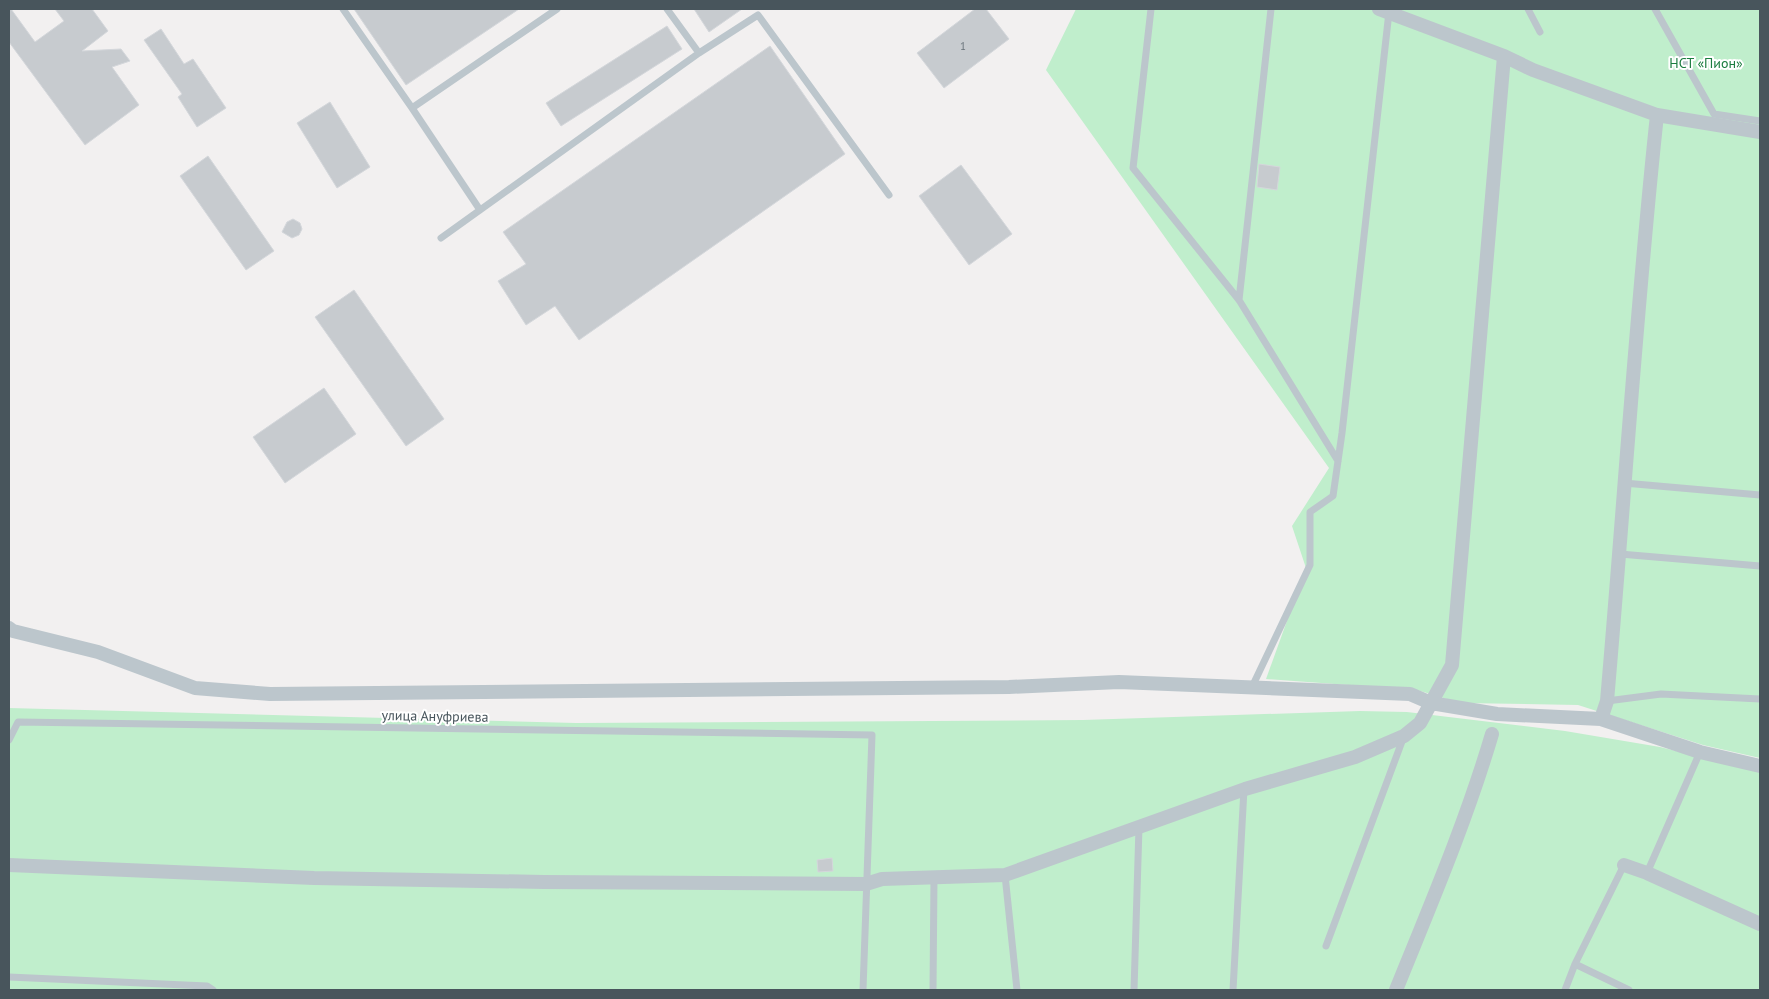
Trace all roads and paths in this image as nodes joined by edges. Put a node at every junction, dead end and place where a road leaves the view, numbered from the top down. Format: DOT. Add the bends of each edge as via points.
graph roads {
  1 [pos="343,9"];
  2 [pos="557,9"];
  3 [pos="667,9"];
  4 [pos="1151,9"];
  5 [pos="1271,9"];
  6 [pos="1528,9"];
  7 [pos="1655,9"];
  8 [pos="1384,10"];
  9 [pos="1540,32"];
  10 [pos="699,54"];
  11 [pos="1504,56"];
  12 [pos="412,108"];
  13 [pos="1657,115"];
  14 [pos="1760,121"];
  15 [pos="1760,132"];
  16 [pos="889,195"];
  17 [pos="480,210"];
  18 [pos="441,238"];
  19 [pos="1239,300"];
  20 [pos="1338,461"];
  21 [pos="1624,483"];
  22 [pos="1760,495"];
  23 [pos="1620,554"];
  24 [pos="1760,566"];
  25 [pos="9,628"];
  26 [pos="1252,687"];
  27 [pos="1760,699"];
  28 [pos="1607,701"];
  29 [pos="1431,703"];
  30 [pos="1601,719"];
  31 [pos="1492,734"];
  32 [pos="1404,736"];
  33 [pos="9,740"];
  34 [pos="1700,752"];
  35 [pos="1760,766"];
  36 [pos="1244,789"];
  37 [pos="1139,826"];
  38 [pos="9,865"];
  39 [pos="1624,865"];
  40 [pos="1647,873"];
  41 [pos="1005,875"];
  42 [pos="934,878"];
  43 [pos="866,884"];
  44 [pos="1760,924"];
  45 [pos="1326,946"];
  46 [pos="1575,964"];
  47 [pos="9,976"];
  48 [pos="213,990"];
  49 [pos="863,990"];
  50 [pos="932,990"];
  51 [pos="1017,990"];
  52 [pos="1134,990"];
  53 [pos="1232,990"];
  54 [pos="1396,990"];
  55 [pos="1565,990"];
  56 [pos="1630,990"];
  1 -- 12 [label="lane"];
  2 -- 12 [label="lane"];
  3 -- 10 [label="lane"];
  4 -- 19 [label="lane" via="1133,168"];
  5 -- 19 [label="lane"];
  6 -- 9 [label="lane"];
  7 -- 14 [label="lane" via="1714,114"];
  8 -- 11 [label="street"];
  8 -- 20 [label="lane"];
  10 -- 16 [label="lane" via="758,15"];
  10 -- 17 [label="lane"];
  11 -- 13 [label="street" via="1533,70"];
  11 -- 29 [label="street" via="1452,665"];
  12 -- 17 [label="lane"];
  13 -- 15 [label="street"];
  13 -- 21 [label="street"];
  17 -- 18 [label="lane"];
  19 -- 20 [label="lane"];
  20 -- 26 [label="lane" via="1333,496 1310,512 1310,566"];
  21 -- 22 [label="lane"];
  21 -- 23 [label="street"];
  23 -- 24 [label="lane"];
  23 -- 28 [label="street"];
  25 -- 26 [label="street" via="98,652 195,688 270,694 1009,687 1119,682"];
  26 -- 29 [label="street" via="1410,694"];
  27 -- 28 [label="lane" via="1661,694"];
  28 -- 30 [label="street"];
  29 -- 30 [label="street" via="1497,714"];
  29 -- 32 [label="street" via="1420,723"];
  30 -- 34 [label="street"];
  31 -- 54 [label="street" via="1477,784"];
  32 -- 36 [label="street" via="1355,757"];
  32 -- 45 [label="lane"];
  33 -- 43 [label="lane, улица Ануфриева" via="18,722 872,735"];
  34 -- 35 [label="street"];
  34 -- 40 [label="lane"];
  36 -- 37 [label="street"];
  36 -- 53 [label="lane"];
  37 -- 41 [label="street"];
  37 -- 52 [label="lane"];
  38 -- 43 [label="street" via="314,878"];
  39 -- 40 [label="street"];
  39 -- 46 [label="lane"];
  40 -- 44 [label="street"];
  41 -- 42 [label="street"];
  41 -- 51 [label="lane"];
  42 -- 43 [label="street" via="882,879"];
  42 -- 50 [label="lane"];
  43 -- 49 [label="lane"];
  46 -- 55 [label="lane"];
  46 -- 56 [label="lane"];
  47 -- 48 [label="lane" via="207,986"];
}
